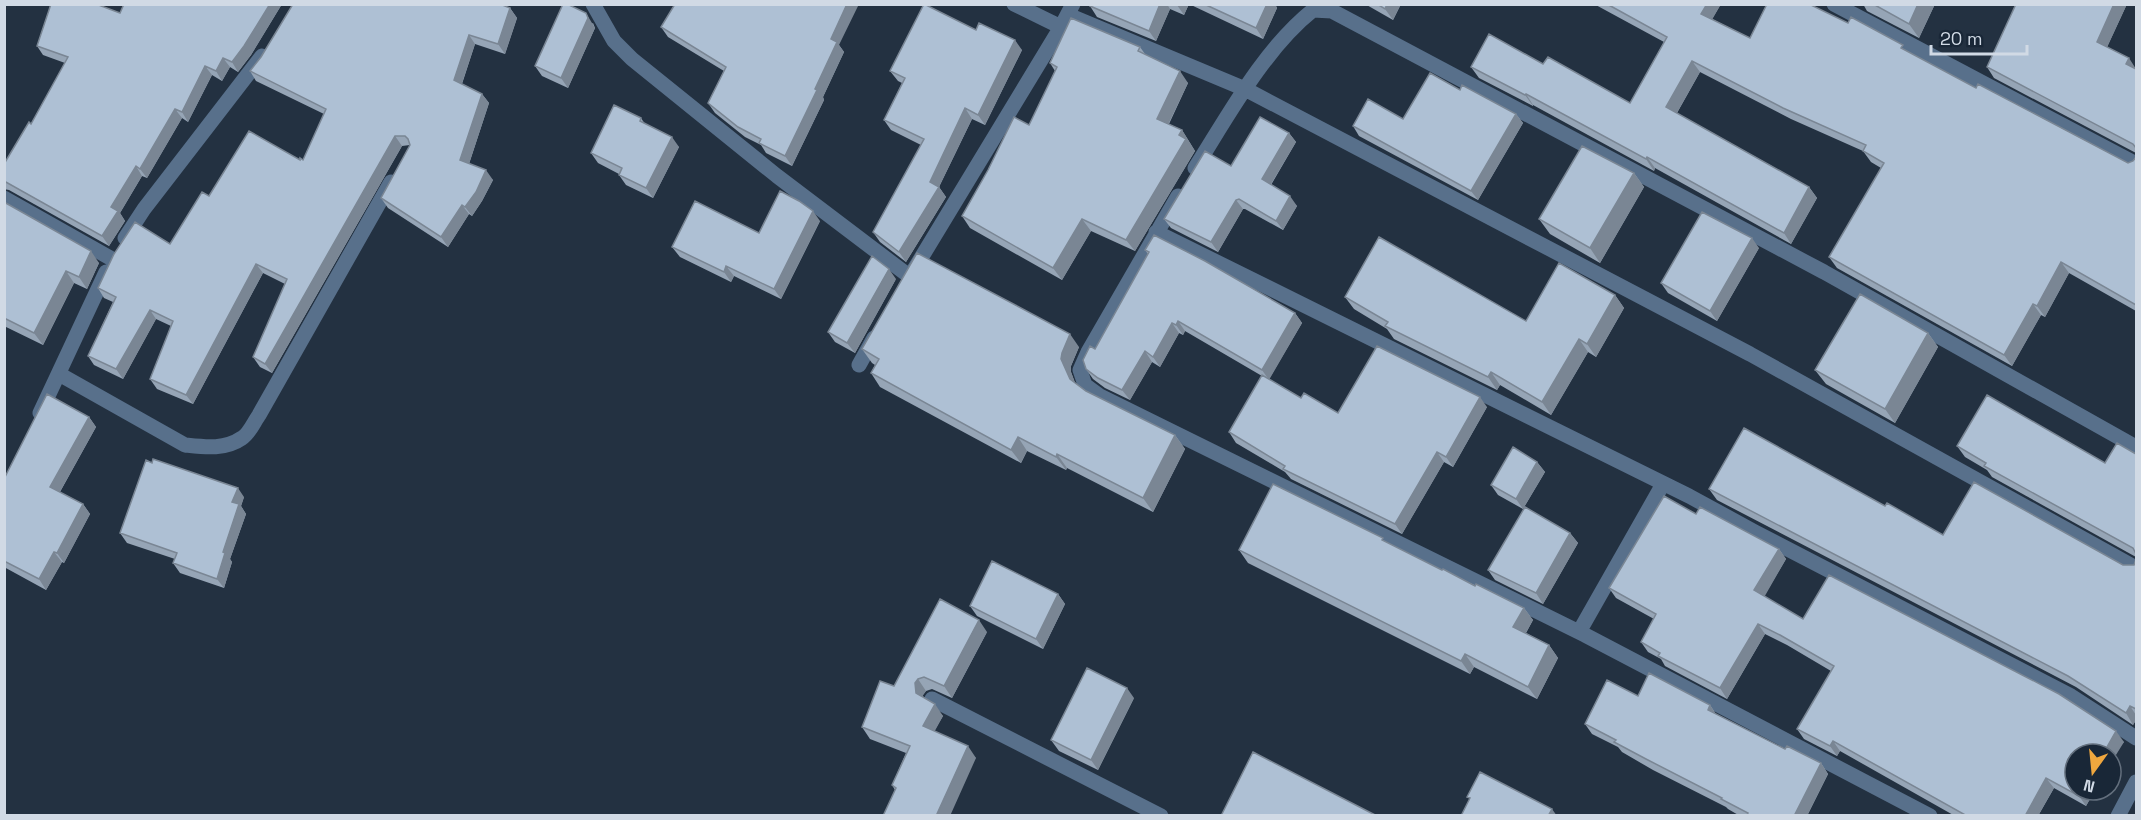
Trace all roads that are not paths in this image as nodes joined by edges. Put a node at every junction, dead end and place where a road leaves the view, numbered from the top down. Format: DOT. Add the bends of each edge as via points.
graph roads {
  1 [pos="593,4"];
  2 [pos="1014,4"];
  3 [pos="1834,4"];
  4 [pos="1315,7"];
  5 [pos="1067,15"];
  6 [pos="271,42"];
  7 [pos="1245,89"];
  8 [pos="2136,164"];
  9 [pos="401,165"];
  10 [pos="4,198"];
  11 [pos="1156,232"];
  12 [pos="112,259"];
  13 [pos="881,326"];
  14 [pos="859,365"];
  15 [pos="59,374"];
  16 [pos="34,425"];
  17 [pos="2136,447"];
  18 [pos="1668,486"];
  19 [pos="2136,568"];
  20 [pos="1582,633"];
  21 [pos="932,699"];
  22 [pos="2136,738"];
  23 [pos="2136,782"];
  24 [pos="2132,800"];
  25 [pos="1161,816"];
  26 [pos="1930,816"];
  27 [pos="2118,816"];
  1 -- 5 [label="street" via="614,41 632,59 907,281"];
  2 -- 5 [label="street"];
  3 -- 8 [label="street"];
  4 -- 7 [label="street" via="1288,33"];
  4 -- 17 [label="street" via="1332,11 1824,272"];
  5 -- 7 [label="street"];
  6 -- 12 [label="street" via="144,209"];
  7 -- 11 [label="street"];
  7 -- 19 [label="street" via="1750,354"];
  9 -- 15 [label="street" via="244,438 225,446 185,445"];
  10 -- 12 [label="street"];
  11 -- 18 [label="street"];
  11 -- 20 [label="street" via="1080,370 1085,385 1100,396"];
  12 -- 15 [label="street"];
  13 -- 14 [label="street"];
  15 -- 16 [label="street"];
  18 -- 20 [label="street"];
  18 -- 22 [label="street" via="2072,696"];
  20 -- 26 [label="street"];
  21 -- 25 [label="street"];
  23 -- 24 [label="street"];
  24 -- 27 [label="street"];
}
